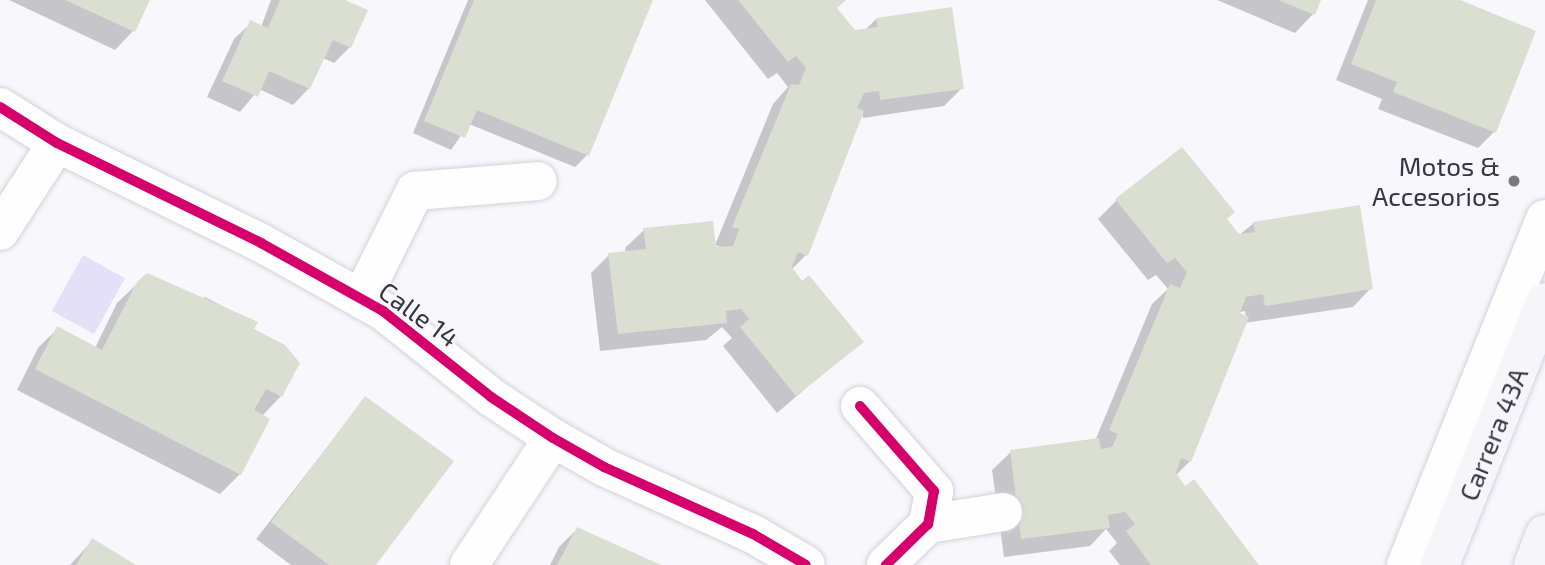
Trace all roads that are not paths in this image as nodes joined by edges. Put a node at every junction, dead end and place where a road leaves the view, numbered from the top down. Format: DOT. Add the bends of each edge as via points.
graph roads {
  1 [pos="0,107"];
  2 [pos="57,143"];
  3 [pos="538,181"];
  4 [pos="1545,219"];
  5 [pos="0,231"];
  6 [pos="361,299"];
  7 [pos="1545,302"];
  8 [pos="860,406"];
  9 [pos="553,438"];
  10 [pos="1003,512"];
  11 [pos="928,524"];
  12 [pos="1545,534"];
  13 [pos="469,565"];
  14 [pos="806,565"];
  15 [pos="886,565"];
  16 [pos="1406,565"];
  17 [pos="1440,565"];
  18 [pos="1533,565"];
  1 -- 2 [label="street, Calle 14"];
  2 -- 5 [label="street"];
  2 -- 6 [label="street, Calle 14" via="261,243"];
  3 -- 6 [label="street" via="415,191"];
  4 -- 16 [label="street"];
  6 -- 9 [label="street, Calle 14"];
  7 -- 17 [label="main road, Carrera 43A"];
  8 -- 11 [label="street" via="934,491"];
  9 -- 13 [label="street"];
  9 -- 14 [label="street, Calle 14" via="604,467 753,534"];
  10 -- 11 [label="street"];
  11 -- 15 [label="street"];
  12 -- 18 [label="main road"];
}
